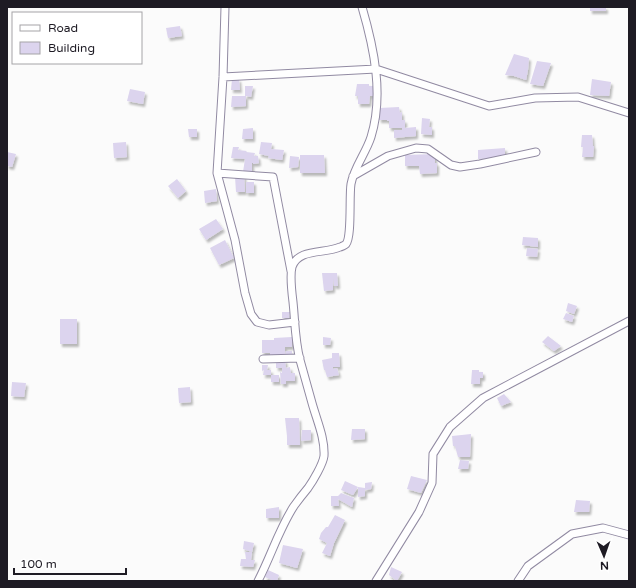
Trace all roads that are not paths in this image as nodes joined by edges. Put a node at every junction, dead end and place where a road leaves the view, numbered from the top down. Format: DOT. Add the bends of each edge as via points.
graph roads {
  1 [pos="225,7"];
  2 [pos="362,7"];
  3 [pos="376,69"];
  4 [pos="223,77"];
  5 [pos="629,113"];
  6 [pos="536,152"];
  7 [pos="217,173"];
  8 [pos="352,176"];
  9 [pos="291,274"];
  10 [pos="629,321"];
  11 [pos="295,322"];
  12 [pos="300,358"];
  13 [pos="263,359"];
  14 [pos="629,535"];
  15 [pos="258,581"];
  16 [pos="376,581"];
  17 [pos="518,581"];
  1 -- 4 [label="street"];
  2 -- 3 [label="street"];
  3 -- 4 [label="street"];
  3 -- 5 [label="street" via="489,106 535,98 578,97"];
  3 -- 8 [label="street" via="376,119 369,143"];
  4 -- 7 [label="street"];
  6 -- 8 [label="street" via="460,167 451,165 428,149 416,148 388,156"];
  7 -- 9 [label="street" via="273,177"];
  7 -- 11 [label="street" via="251,314 257,322 269,325"];
  8 -- 9 [label="street" via="350,224 345,245 299,256"];
  9 -- 11 [label="street"];
  10 -- 16 [label="street" via="484,398 450,427 433,454 432,483 420,512"];
  11 -- 12 [label="street"];
  12 -- 13 [label="street"];
  12 -- 15 [label="street" via="323,439 324,458 314,480 294,506"];
  14 -- 17 [label="street" via="603,528 572,534 528,566"];
}
